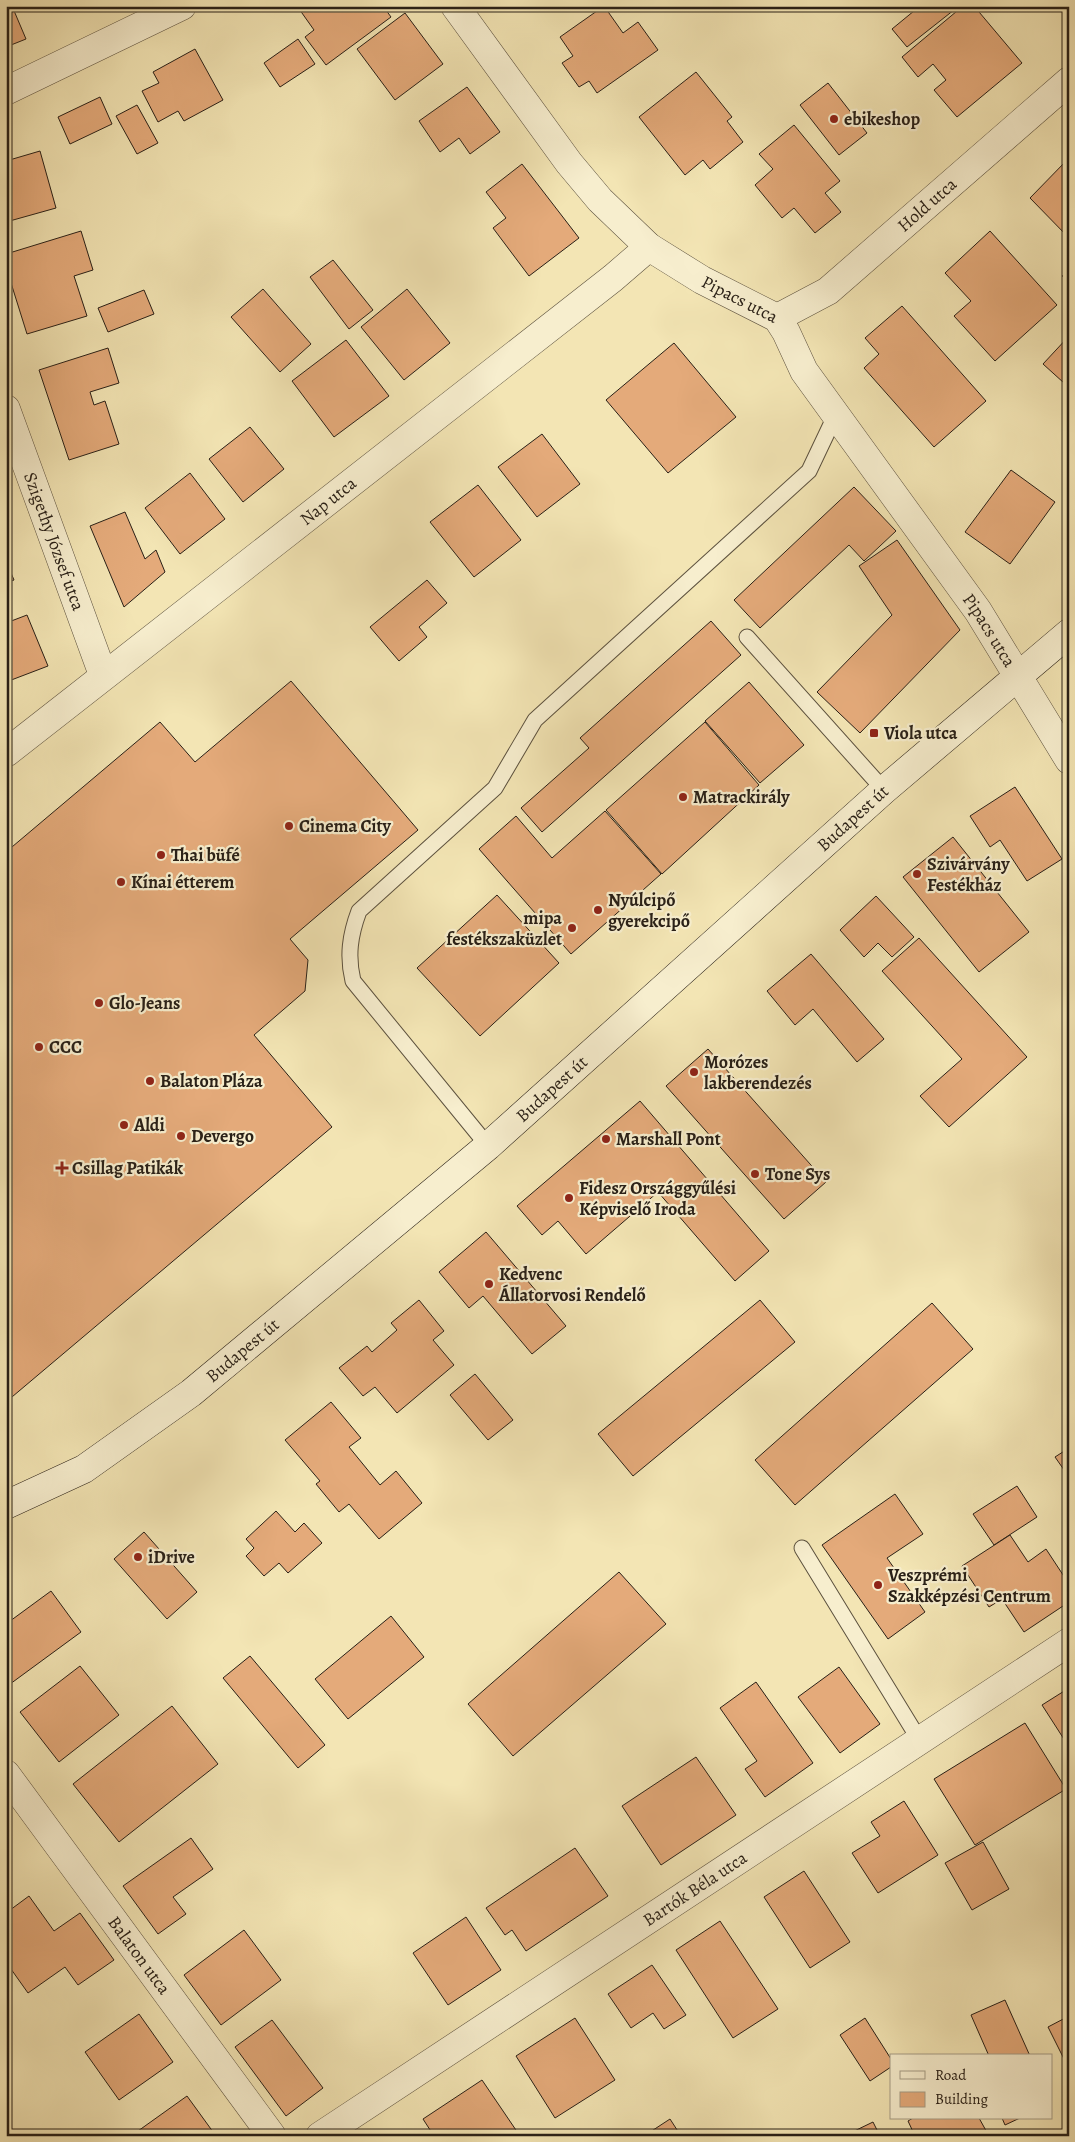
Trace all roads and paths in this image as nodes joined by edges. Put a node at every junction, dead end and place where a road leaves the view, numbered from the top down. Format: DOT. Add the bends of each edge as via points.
graph roads {
  1 [pos="182,6"];
  2 [pos="455,6"];
  3 [pos="1069,81"];
  4 [pos="6,91"];
  5 [pos="649,247"];
  6 [pos="777,318"];
  7 [pos="6,409"];
  8 [pos="836,414"];
  9 [pos="1069,634"];
  10 [pos="747,637"];
  11 [pos="103,675"];
  12 [pos="1018,677"];
  13 [pos="6,753"];
  14 [pos="1069,760"];
  15 [pos="884,790"];
  16 [pos="488,1146"];
  17 [pos="6,1505"];
  18 [pos="802,1548"];
  19 [pos="1069,1642"];
  20 [pos="920,1741"];
  21 [pos="6,1774"];
  22 [pos="272,2136"];
  23 [pos="320,2136"];
  1 -- 4 [label="street"];
  2 -- 5 [label="street, Pipacs utca" via="569,163 600,200"];
  3 -- 6 [label="street, Hold utca" via="828,291"];
  5 -- 6 [label="street, Pipacs utca" via="702,280"];
  5 -- 11 [label="street, Nap utca"];
  6 -- 8 [label="street, Pipacs utca" via="804,371"];
  7 -- 11 [label="street, Szigethy József utca"];
  8 -- 12 [label="street, Pipacs utca" via="978,611"];
  8 -- 16 [label="lane" via="809,471 535,720 495,788 359,911 348,948 353,981"];
  9 -- 12 [label="street, Budapest út"];
  10 -- 15 [label="lane"];
  11 -- 13 [label="street, Nap utca"];
  12 -- 14 [label="street"];
  12 -- 15 [label="street, Budapest út"];
  15 -- 16 [label="street, Budapest út"];
  16 -- 17 [label="street, Budapest út" via="191,1393 84,1469"];
  18 -- 20 [label="lane"];
  19 -- 20 [label="street, Bartók Béla utca"];
  20 -- 23 [label="street, Bartók Béla utca"];
  21 -- 22 [label="street, Balaton utca"];
}
